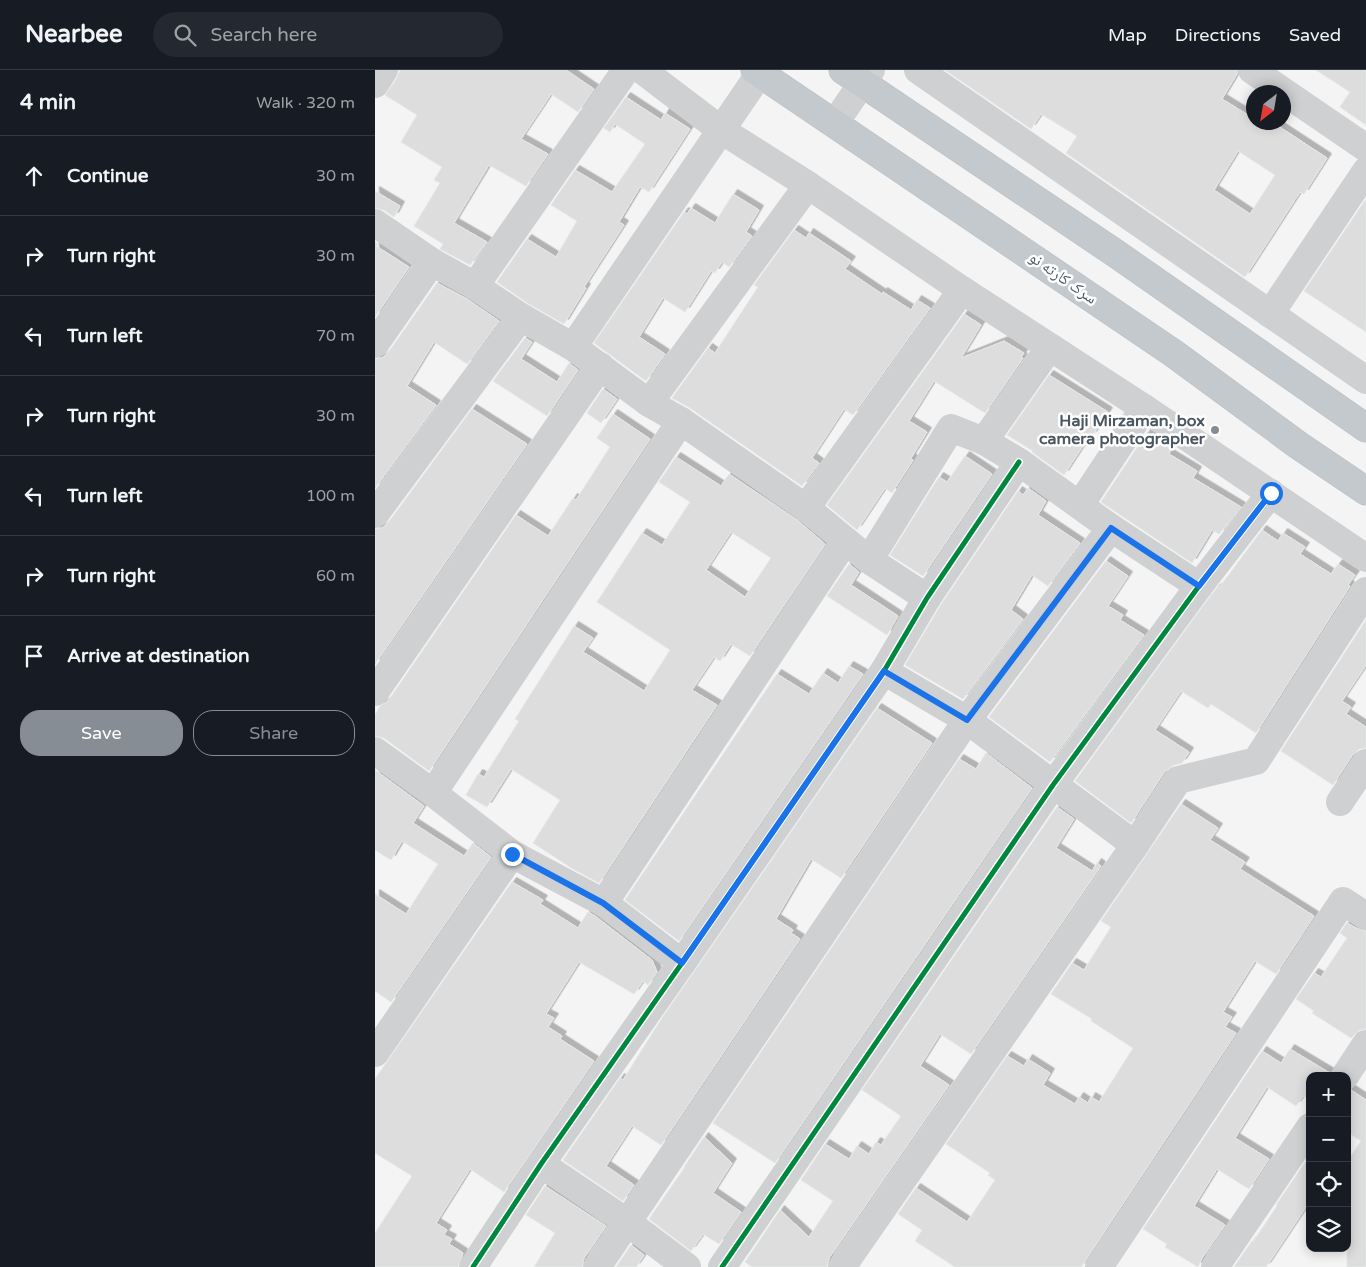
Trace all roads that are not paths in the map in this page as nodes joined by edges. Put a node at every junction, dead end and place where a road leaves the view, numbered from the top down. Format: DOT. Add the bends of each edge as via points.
graph roads {
  1 [pos="384,70"];
  2 [pos="626,70"];
  3 [pos="642,70"];
  4 [pos="918,70"];
  5 [pos="1252,70"];
  6 [pos="758,72"];
  7 [pos="859,74"];
  8 [pos="375,84"];
  9 [pos="835,123"];
  10 [pos="721,130"];
  11 [pos="1366,148"];
  12 [pos="1366,171"];
  13 [pos="808,185"];
  14 [pos="375,223"];
  15 [pos="432,262"];
  16 [pos="475,286"];
  17 [pos="962,290"];
  18 [pos="1270,314"];
  19 [pos="521,317"];
  20 [pos="375,344"];
  21 [pos="573,347"];
  22 [pos="1050,347"];
  23 [pos="600,366"];
  24 [pos="1366,380"];
  25 [pos="649,403"];
  26 [pos="1144,408"];
  27 [pos="681,421"];
  28 [pos="1366,428"];
  29 [pos="984,441"];
  30 [pos="1019,462"];
  31 [pos="1366,491"];
  32 [pos="1271,493"];
  33 [pos="1080,505"];
  34 [pos="806,508"];
  35 [pos="375,514"];
  36 [pos="1111,528"];
  37 [pos="845,541"];
  38 [pos="1366,558"];
  39 [pos="869,560"];
  40 [pos="1199,586"];
  41 [pos="1366,591"];
  42 [pos="927,598"];
  43 [pos="884,671"];
  44 [pos="375,692"];
  45 [pos="967,720"];
  46 [pos="375,751"];
  47 [pos="1366,763"];
  48 [pos="1053,785"];
  49 [pos="433,792"];
  50 [pos="1340,802"];
  51 [pos="1135,845"];
  52 [pos="512,854"];
  53 [pos="603,903"];
  54 [pos="1366,916"];
  55 [pos="682,963"];
  56 [pos="1366,1044"];
  57 [pos="375,1053"];
  58 [pos="1348,1072"];
  59 [pos="1306,1133"];
  60 [pos="541,1164"];
  61 [pos="627,1222"];
  62 [pos="473,1267"];
  63 [pos="597,1267"];
  64 [pos="687,1267"];
  65 [pos="722,1267"];
  66 [pos="842,1267"];
  67 [pos="1099,1267"];
  68 [pos="1215,1267"];
  1 -- 8 [label="street"];
  2 -- 16 [label="street"];
  3 -- 10 [label="street"];
  4 -- 18 [label="street"];
  5 -- 11 [label="street"];
  6 -- 9 [label="highway, سرک کارته نو"];
  6 -- 10 [label="street"];
  7 -- 9 [label="street"];
  7 -- 28 [label="highway"];
  9 -- 31 [label="highway, سرک کارته نو" via="1173,353"];
  10 -- 13 [label="street"];
  10 -- 21 [label="street"];
  12 -- 18 [label="street"];
  13 -- 17 [label="street"];
  13 -- 25 [label="street"];
  14 -- 15 [label="street"];
  15 -- 16 [label="street"];
  15 -- 20 [label="street"];
  16 -- 19 [label="street"];
  17 -- 22 [label="street"];
  17 -- 34 [label="street"];
  18 -- 24 [label="street"];
  19 -- 21 [label="street"];
  19 -- 35 [label="street"];
  21 -- 23 [label="street"];
  22 -- 26 [label="street"];
  22 -- 29 [label="street"];
  23 -- 25 [label="street"];
  23 -- 44 [label="street"];
  25 -- 27 [label="street"];
  26 -- 32 [label="street"];
  26 -- 33 [label="street"];
  27 -- 34 [label="street"];
  27 -- 49 [label="street"];
  29 -- 30 [label="street"];
  29 -- 39 [label="street" via="951,428"];
  30 -- 33 [label="street"];
  30 -- 42 [label="street"];
  32 -- 38 [label="street"];
  32 -- 40 [label="street"];
  33 -- 36 [label="street"];
  34 -- 37 [label="street"];
  36 -- 40 [label="street"];
  36 -- 45 [label="street"];
  37 -- 39 [label="street"];
  37 -- 53 [label="street"];
  39 -- 42 [label="street"];
  40 -- 48 [label="street"];
  41 -- 51 [label="street" via="1256,761 1178,780"];
  42 -- 43 [label="street"];
  43 -- 45 [label="street"];
  43 -- 55 [label="street"];
  45 -- 48 [label="street"];
  45 -- 61 [label="street"];
  46 -- 49 [label="street"];
  47 -- 50 [label="street"];
  48 -- 51 [label="street"];
  48 -- 65 [label="street"];
  49 -- 52 [label="street"];
  51 -- 66 [label="street"];
  52 -- 53 [label="street"];
  52 -- 57 [label="street"];
  53 -- 55 [label="street"];
  54 -- 67 [label="street" via="1343,901"];
  55 -- 60 [label="street"];
  56 -- 58 [label="street"];
  59 -- 68 [label="street"];
  60 -- 61 [label="street"];
  60 -- 62 [label="street"];
  61 -- 63 [label="street"];
  61 -- 64 [label="street"];
}
